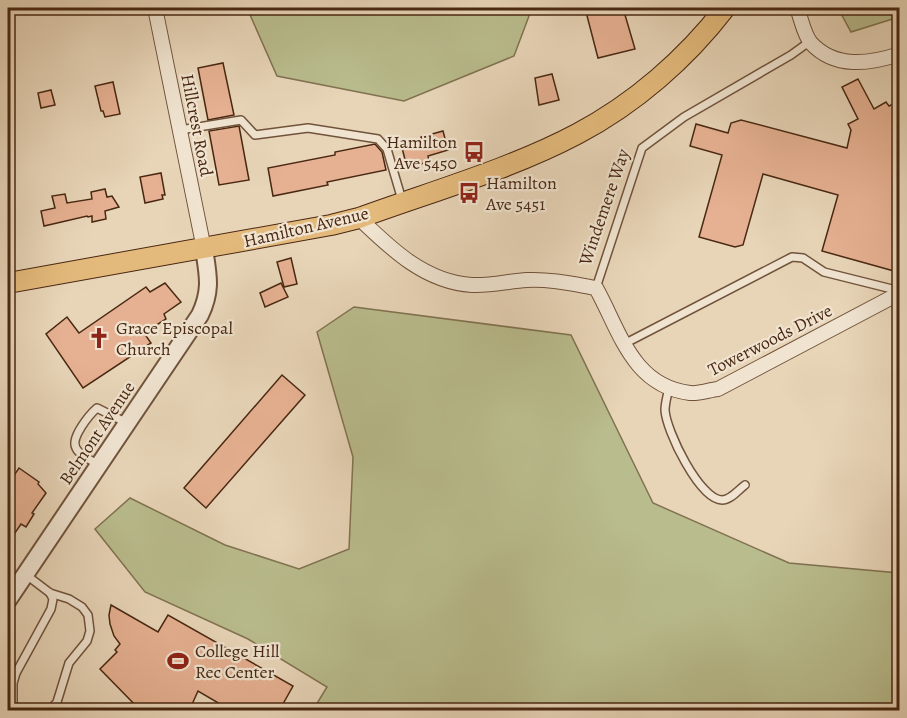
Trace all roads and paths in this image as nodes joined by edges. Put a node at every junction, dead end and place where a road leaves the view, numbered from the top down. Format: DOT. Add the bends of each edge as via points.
graph roads {
  1 [pos="155,8"];
  2 [pos="725,8"];
  3 [pos="797,8"];
  4 [pos="809,42"];
  5 [pos="900,54"];
  6 [pos="180,130"];
  7 [pos="403,202"];
  8 [pos="359,218"];
  9 [pos="204,249"];
  10 [pos="8,284"];
  11 [pos="596,288"];
  12 [pos="900,292"];
  13 [pos="624,344"];
  14 [pos="669,387"];
  15 [pos="127,423"];
  16 [pos="99,465"];
  17 [pos="745,485"];
  18 [pos="26,573"];
  19 [pos="10,590"];
  20 [pos="50,593"];
  21 [pos="19,711"];
  22 [pos="50,711"];
  1 -- 6 [label="street, Hillcrest Road"];
  2 -- 7 [label="main road, Hamilton Avenue" via="653,83 578,134 530,156"];
  3 -- 4 [label="street"];
  4 -- 5 [label="street" via="827,55 850,63"];
  4 -- 11 [label="lane, Windemere Way" via="684,117 642,147"];
  6 -- 7 [label="lane" via="241,120 255,135 308,128 378,139 387,149"];
  6 -- 9 [label="street, Hillcrest Road"];
  7 -- 8 [label="main road, Hamilton Avenue"];
  8 -- 9 [label="main road, Hamilton Avenue"];
  8 -- 11 [label="street, Windemere Way" via="417,267 444,279 471,285 551,280"];
  9 -- 10 [label="main road, Hamilton Avenue"];
  9 -- 15 [label="street, Belmont Avenue" via="209,279 204,308"];
  11 -- 13 [label="street, Towerwoods Drive"];
  12 -- 13 [label="lane" via="824,272 803,258 792,257"];
  12 -- 14 [label="street, Towerwoods Drive" via="718,389 692,394"];
  13 -- 14 [label="street, Towerwoods Drive" via="640,369 653,381"];
  14 -- 17 [label="lane" via="665,410 670,433 687,466 710,495 719,500 728,499"];
  15 -- 16 [label="street, Belmont Avenue"];
  15 -- 16 [label="lane" via="97,408 91,413 74,444 76,450"];
  16 -- 18 [label="street, Belmont Avenue"];
  18 -- 19 [label="street, Belmont Avenue"];
  18 -- 20 [label="lane"];
  20 -- 21 [label="lane" via="51,609 13,683 13,705"];
  20 -- 22 [label="lane" via="82,607 88,615 90,631 69,663 57,702"];
}
